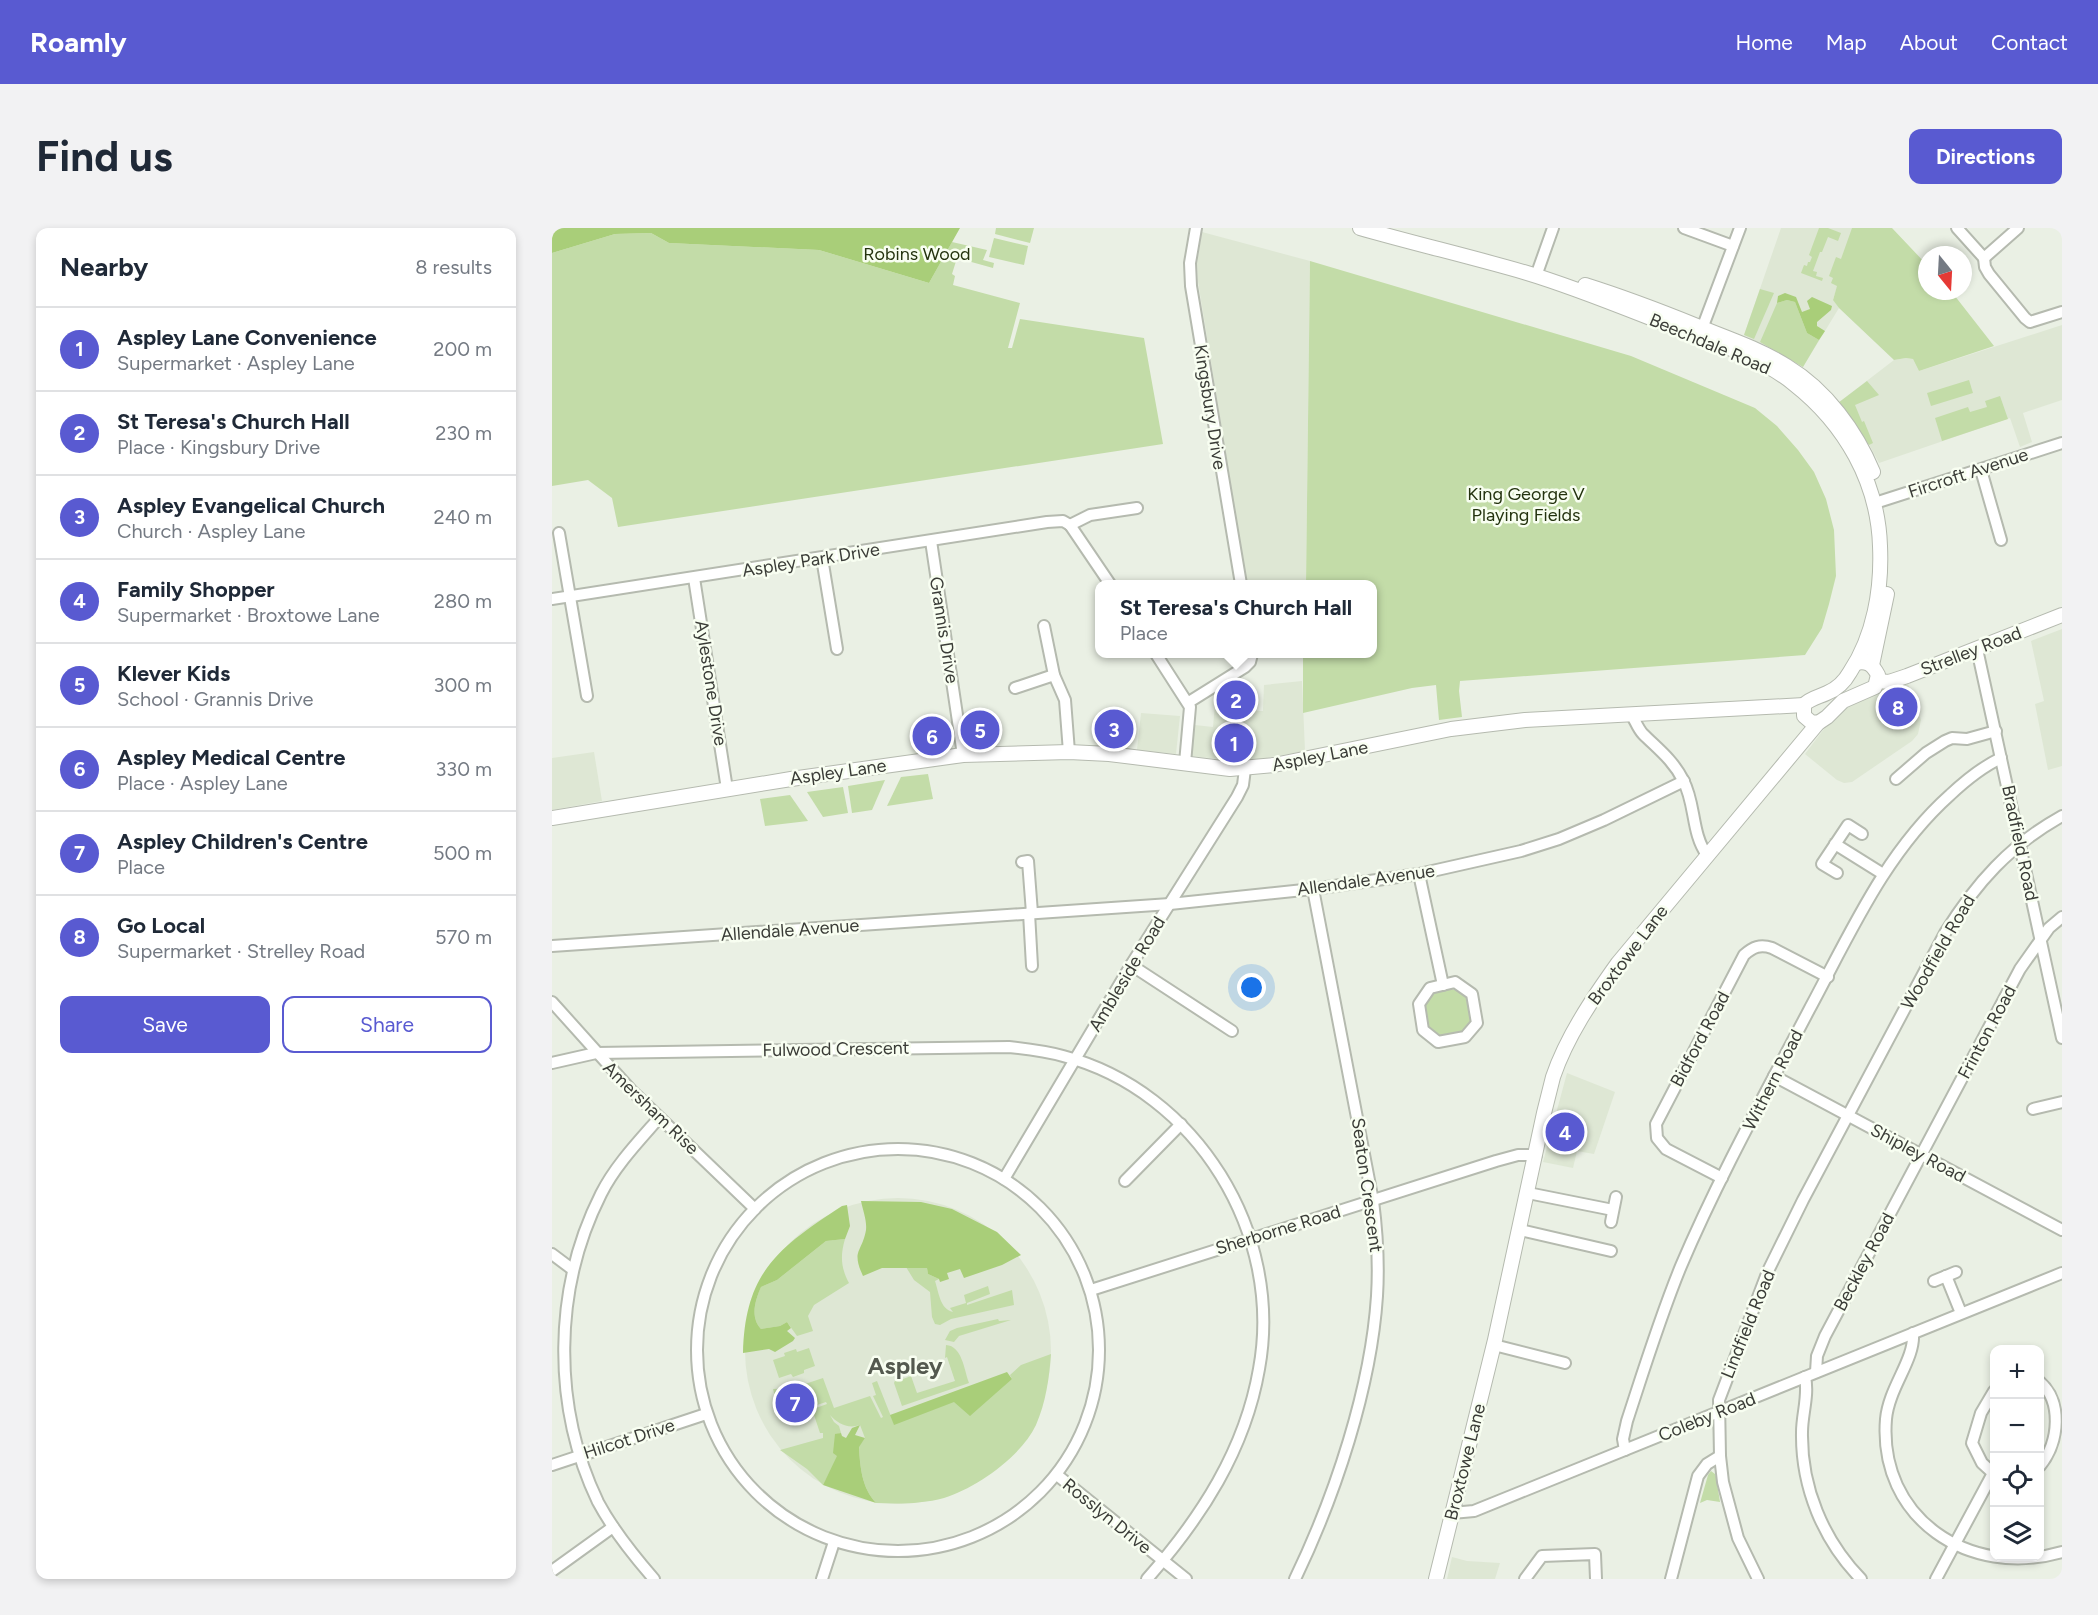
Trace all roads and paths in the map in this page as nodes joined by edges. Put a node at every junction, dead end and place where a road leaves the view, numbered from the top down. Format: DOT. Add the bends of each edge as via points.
graph roads {
  1 [pos="1196,228"];
  2 [pos="1360,228"];
  3 [pos="1392,228"];
  4 [pos="1553,228"];
  5 [pos="1684,228"];
  6 [pos="1740,228"];
  7 [pos="1957,228"];
  8 [pos="2018,228"];
  9 [pos="1733,246"];
  10 [pos="1984,258"];
  11 [pos="1537,273"];
  12 [pos="2062,312"];
  13 [pos="1701,332"];
  14 [pos="2062,443"];
  15 [pos="1981,470"];
  16 [pos="1878,502"];
  17 [pos="1137,508"];
  18 [pos="1070,525"];
  19 [pos="559,533"];
  20 [pos="2001,540"];
  21 [pos="931,541"];
  22 [pos="822,558"];
  23 [pos="694,578"];
  24 [pos="1107,580"];
  25 [pos="1240,580"];
  26 [pos="570,596"];
  27 [pos="552,599"];
  28 [pos="2062,615"];
  29 [pos="1044,627"];
  30 [pos="1060,635"];
  31 [pos="1047,639"];
  32 [pos="837,648"];
  33 [pos="1977,649"];
  34 [pos="1158,658"];
  35 [pos="1251,658"];
  36 [pos="1856,663"];
  37 [pos="1872,665"];
  38 [pos="1054,675"];
  39 [pos="1878,681"];
  40 [pos="1015,688"];
  41 [pos="587,696"];
  42 [pos="1188,702"];
  43 [pos="1804,705"];
  44 [pos="1648,713"];
  45 [pos="1631,714"];
  46 [pos="1818,723"];
  47 [pos="1996,732"];
  48 [pos="1648,738"];
  49 [pos="1069,752"];
  50 [pos="963,755"];
  51 [pos="2001,758"];
  52 [pos="1185,763"];
  53 [pos="1245,769"];
  54 [pos="1896,779"];
  55 [pos="1684,781"];
  56 [pos="727,789"];
  57 [pos="2062,816"];
  58 [pos="552,818"];
  59 [pos="1862,834"];
  60 [pos="2020,842"];
  61 [pos="1835,844"];
  62 [pos="1707,855"];
  63 [pos="1022,862"];
  64 [pos="1837,873"];
  65 [pos="1419,874"];
  66 [pos="1883,874"];
  67 [pos="1313,889"];
  68 [pos="1170,904"];
  69 [pos="1030,913"];
  70 [pos="2062,917"];
  71 [pos="2041,939"];
  72 [pos="552,946"];
  73 [pos="1131,965"];
  74 [pos="1032,966"];
  75 [pos="1828,976"];
  76 [pos="1443,985"];
  77 [pos="552,1002"];
  78 [pos="1232,1030"];
  79 [pos="2062,1038"];
  80 [pos="596,1053"];
  81 [pos="1075,1060"];
  82 [pos="552,1063"];
  83 [pos="1774,1077"];
  84 [pos="2062,1102"];
  85 [pos="2033,1109"];
  86 [pos="1849,1116"];
  87 [pos="659,1118"];
  88 [pos="1181,1124"];
  89 [pos="1922,1154"];
  90 [pos="1536,1155"];
  91 [pos="1722,1178"];
  92 [pos="1004,1179"];
  93 [pos="1125,1181"];
  94 [pos="1528,1193"];
  95 [pos="1616,1197"];
  96 [pos="1373,1200"];
  97 [pos="755,1209"];
  98 [pos="1613,1210"];
  99 [pos="1611,1222"];
  100 [pos="1520,1230"];
  101 [pos="2062,1230"];
  102 [pos="1252,1238"];
  103 [pos="1611,1251"];
  104 [pos="552,1254"];
  105 [pos="572,1269"];
  106 [pos="2062,1273"];
  107 [pos="1934,1281"];
  108 [pos="1090,1290"];
  109 [pos="1961,1314"];
  110 [pos="1913,1333"];
  111 [pos="1494,1345"];
  112 [pos="1564,1363"];
  113 [pos="1816,1372"];
  114 [pos="1805,1377"];
  115 [pos="2044,1386"];
  116 [pos="1990,1399"];
  117 [pos="1718,1412"];
  118 [pos="706,1414"];
  119 [pos="1625,1450"];
  120 [pos="579,1455"];
  121 [pos="1720,1456"];
  122 [pos="2044,1459"];
  123 [pos="552,1465"];
  124 [pos="1990,1469"];
  125 [pos="1057,1475"];
  126 [pos="1990,1480"];
  127 [pos="1452,1513"];
  128 [pos="613,1527"];
  129 [pos="834,1542"];
  130 [pos="1953,1547"];
  131 [pos="2062,1552"];
  132 [pos="1163,1561"];
  133 [pos="552,1571"];
  134 [pos="654,1579"];
  135 [pos="822,1579"];
  136 [pos="1148,1579"];
  137 [pos="1186,1579"];
  138 [pos="1295,1579"];
  139 [pos="1436,1579"];
  140 [pos="1525,1579"];
  141 [pos="1596,1579"];
  142 [pos="1671,1579"];
  143 [pos="1758,1579"];
  144 [pos="1861,1579"];
  145 [pos="1936,1579"];
  1 -- 25 [label="street, Kingsbury Drive" via="1191,286"];
  2 -- 11 [label="main road, Beechdale Road"];
  3 -- 11 [label="main road, Beechdale Road"];
  4 -- 11 [label="street"];
  5 -- 9 [label="street"];
  6 -- 9 [label="street"];
  7 -- 10 [label="street"];
  8 -- 10 [label="street"];
  9 -- 13 [label="street"];
  10 -- 12 [label="street" via="1989,274 2025,318 2030,321"];
  11 -- 13 [label="main road, Beechdale Road" via="1626,298"];
  13 -- 16 [label="main road, Beechdale Road" via="1773,359 1815,388 1859,442 1875,476"];
  14 -- 15 [label="street, Fircroft Avenue"];
  15 -- 16 [label="street, Fircroft Avenue"];
  15 -- 20 [label="street"];
  16 -- 36 [label="main road, Beechdale Road" via="1880,584 1864,647"];
  16 -- 37 [label="main road, Beechdale Road" via="1887,525 1890,570"];
  17 -- 18 [label="street" via="1090,515"];
  18 -- 21 [label="street, Aspley Park Drive" via="1063,521 1047,522"];
  18 -- 24 [label="street"];
  19 -- 26 [label="street"];
  21 -- 22 [label="street, Aspley Park Drive"];
  21 -- 50 [label="street, Grannis Drive"];
  22 -- 23 [label="street, Aspley Park Drive"];
  22 -- 32 [label="street"];
  23 -- 26 [label="street, Aspley Park Drive"];
  23 -- 56 [label="street, Aylestone Drive"];
  26 -- 27 [label="street, Aspley Park Drive"];
  26 -- 41 [label="street"];
  28 -- 33 [label="main road, Strelley Road"];
  29 -- 31 [label="street"];
  30 -- 31 [label="street"];
  31 -- 38 [label="street"];
  33 -- 39 [label="main road, Strelley Road" via="1889,682"];
  33 -- 47 [label="street, Bradfield Road"];
  34 -- 42 [label="street"];
  35 -- 42 [label="street" via="1245,667"];
  36 -- 37 [label="main road"];
  36 -- 43 [label="main road, Beechdale Road" via="1834,690"];
  37 -- 39 [label="main road"];
  38 -- 40 [label="street"];
  38 -- 49 [label="street" via="1065,700"];
  39 -- 46 [label="main road, Broxtowe Lane" via="1872,690 1843,701"];
  42 -- 52 [label="street"];
  43 -- 44 [label="main road, Aspley Lane"];
  43 -- 46 [label="main road" via="1804,716"];
  44 -- 45 [label="main road, Aspley Lane"];
  44 -- 48 [label="street"];
  45 -- 48 [label="street"];
  45 -- 53 [label="main road, Aspley Lane" via="1451,729"];
  46 -- 62 [label="main road, Broxtowe Lane"];
  47 -- 51 [label="street, Bradfield Road"];
  47 -- 54 [label="street" via="1945,741"];
  48 -- 55 [label="street" via="1668,757"];
  49 -- 50 [label="main road, Aspley Lane"];
  49 -- 52 [label="main road, Aspley Lane"];
  50 -- 56 [label="main road, Aspley Lane"];
  51 -- 60 [label="street, Bradfield Road"];
  51 -- 66 [label="street, Withern Road" via="1939,804"];
  52 -- 53 [label="main road, Aspley Lane"];
  53 -- 68 [label="street, Ambleside Road" via="1240,791"];
  55 -- 62 [label="street" via="1699,843"];
  55 -- 65 [label="street, Allendale Avenue" via="1559,839"];
  56 -- 58 [label="main road, Aspley Lane"];
  57 -- 60 [label="street, Woodfield Road"];
  59 -- 61 [label="street" via="1848,825"];
  60 -- 71 [label="street, Bradfield Road"];
  60 -- 86 [label="street, Woodfield Road" via="1989,872 1954,918"];
  61 -- 64 [label="street" via="1822,864"];
  61 -- 66 [label="street"];
  62 -- 90 [label="main road, Broxtowe Lane" via="1618,963 1584,1014 1553,1077"];
  63 -- 69 [label="street" via="1028,861"];
  65 -- 67 [label="street, Allendale Avenue"];
  65 -- 76 [label="street"];
  66 -- 75 [label="street, Withern Road"];
  67 -- 68 [label="street, Allendale Avenue"];
  67 -- 96 [label="street, Seaton Crescent"];
  68 -- 69 [label="street, Allendale Avenue"];
  68 -- 73 [label="street, Ambleside Road"];
  69 -- 72 [label="street, Allendale Avenue"];
  69 -- 74 [label="street"];
  70 -- 71 [label="street, Frinton Road"];
  71 -- 79 [label="street, Bradfield Road"];
  71 -- 89 [label="street, Frinton Road" via="2020,969"];
  73 -- 78 [label="street"];
  73 -- 81 [label="street, Ambleside Road"];
  75 -- 83 [label="street, Withern Road"];
  75 -- 91 [label="street, Bidford Road" via="1764,945 1744,955 1655,1131 1666,1149"];
  76 -- 76 [label="street" via="1455,982 1470,991 1478,1020 1466,1037 1441,1042 1425,1034 1418,1007 1427,990"];
  77 -- 80 [label="street, Amersham Rise"];
  80 -- 81 [label="street, Fulwood Crescent" via="984,1046 1035,1050"];
  80 -- 82 [label="street, Fulwood Crescent"];
  80 -- 87 [label="street, Amersham Rise"];
  81 -- 88 [label="street, Fulwood Crescent" via="1138,1090"];
  81 -- 92 [label="street, Ambleside Road"];
  83 -- 86 [label="street, Shipley Road"];
  83 -- 91 [label="street, Withern Road"];
  84 -- 85 [label="street"];
  86 -- 89 [label="street, Shipley Road"];
  86 -- 117 [label="street, Lindfield Road" via="1768,1271 1725,1382"];
  87 -- 97 [label="street, Amersham Rise"];
  87 -- 105 [label="street" via="602,1192"];
  88 -- 93 [label="street"];
  88 -- 102 [label="street, Fulwood Crescent" via="1221,1175"];
  89 -- 101 [label="street, Shipley Road"];
  89 -- 113 [label="street, Beckley Road" via="1825,1336"];
  90 -- 94 [label="main road, Broxtowe Lane"];
  90 -- 96 [label="street, Sherborne Road" via="1496,1161"];
  91 -- 119 [label="street, Withern Road" via="1667,1304 1627,1421"];
  92 -- 97 [label="street" via="932,1153 862,1152 792,1179"];
  92 -- 108 [label="street" via="1050,1218 1077,1260"];
  94 -- 98 [label="street"];
  94 -- 100 [label="main road, Broxtowe Lane"];
  95 -- 98 [label="street"];
  96 -- 102 [label="street, Sherborne Road"];
  96 -- 138 [label="street, Seaton Crescent" via="1378,1284 1367,1366 1330,1498"];
  97 -- 118 [label="street" via="725,1247 701,1301 698,1358"];
  98 -- 99 [label="street"];
  100 -- 103 [label="street"];
  100 -- 111 [label="main road, Broxtowe Lane"];
  102 -- 108 [label="street, Sherborne Road"];
  102 -- 132 [label="street, Fulwood Crescent" via="1263,1314 1260,1366 1252,1401 1220,1480"];
  104 -- 105 [label="street"];
  105 -- 120 [label="street" via="565,1302 563,1364 565,1393"];
  106 -- 109 [label="street, Coleby Road"];
  107 -- 109 [label="street" via="1951,1274"];
  108 -- 125 [label="street" via="1097,1335 1094,1390 1077,1442"];
  109 -- 110 [label="street, Coleby Road"];
  110 -- 113 [label="street, Coleby Road"];
  110 -- 130 [label="street" via="1913,1347 1894,1385 1886,1415 1888,1460 1907,1505 1929,1530"];
  111 -- 112 [label="street"];
  111 -- 127 [label="main road, Broxtowe Lane"];
  113 -- 114 [label="street, Coleby Road"];
  114 -- 117 [label="street, Coleby Road"];
  114 -- 144 [label="street" via="1803,1450 1810,1490 1825,1530"];
  115 -- 122 [label="street" via="2056,1397 2062,1416 2058,1435"];
  116 -- 124 [label="street" via="1972,1443 1978,1457"];
  117 -- 119 [label="street, Coleby Road"];
  117 -- 121 [label="street, Lindfield Road"];
  118 -- 120 [label="street, Hilcot Drive"];
  118 -- 129 [label="street" via="723,1450 758,1494 775,1509"];
  119 -- 127 [label="street, Coleby Road" via="1474,1511"];
  120 -- 123 [label="street, Hilcot Drive"];
  120 -- 128 [label="street"];
  121 -- 142 [label="street" via="1698,1476"];
  121 -- 143 [label="street, Lindfield Road" via="1733,1522"];
  125 -- 129 [label="street" via="1005,1521 958,1542 932,1549 895,1551"];
  125 -- 132 [label="street, Rosslyn Drive"];
  126 -- 130 [label="street"];
  127 -- 139 [label="main road, Broxtowe Lane"];
  128 -- 133 [label="street"];
  128 -- 134 [label="street"];
  129 -- 135 [label="street"];
  130 -- 131 [label="street" via="1975,1556 2007,1561 2038,1559"];
  130 -- 145 [label="street"];
  132 -- 136 [label="street, Fulwood Crescent"];
  132 -- 137 [label="street, Rosslyn Drive"];
  140 -- 141 [label="street" via="1542,1556 1595,1554"];
}
